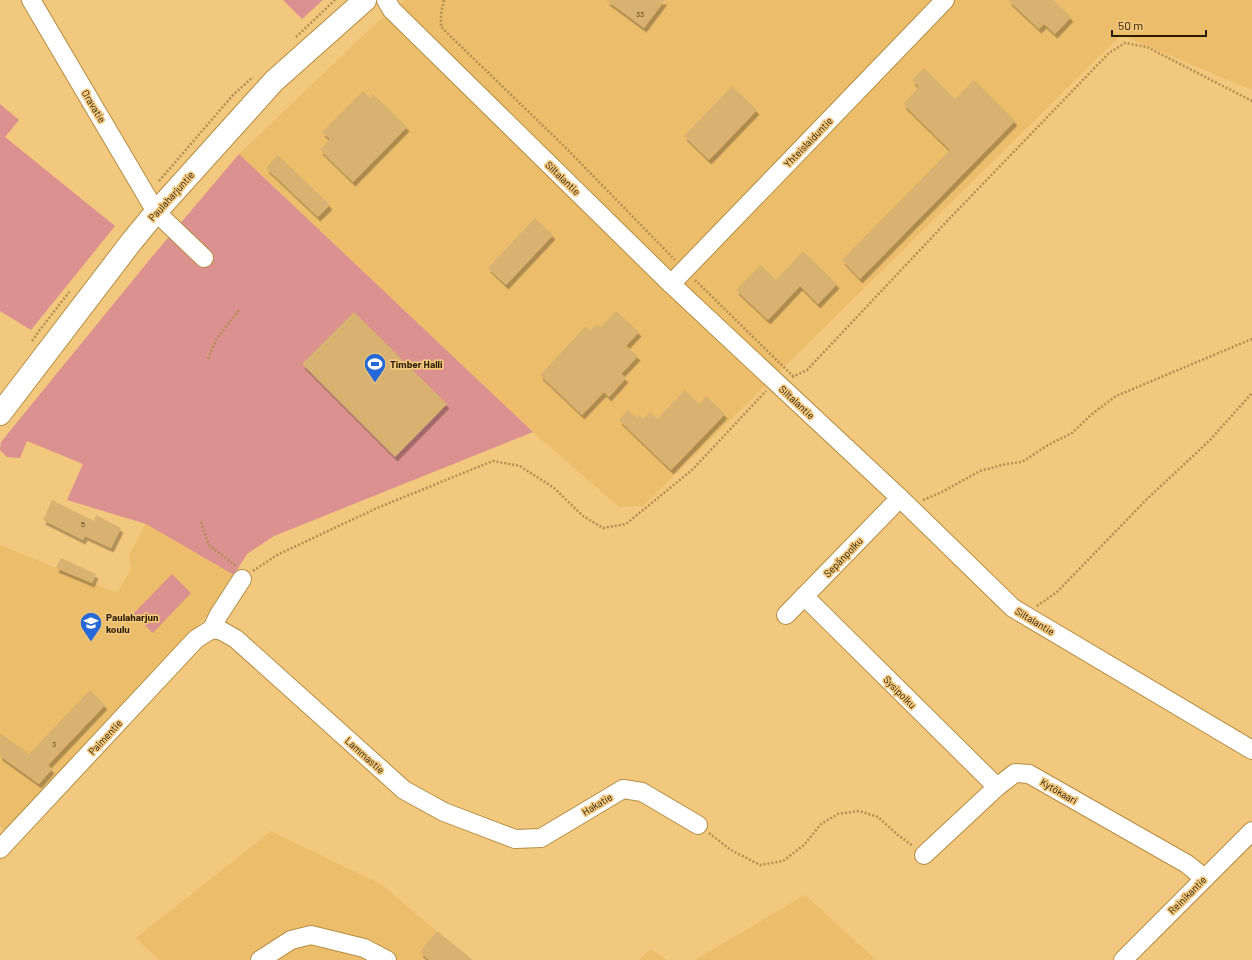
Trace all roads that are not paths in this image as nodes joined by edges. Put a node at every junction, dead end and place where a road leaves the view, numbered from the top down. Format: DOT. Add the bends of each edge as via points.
graph roads {
  1 [pos="31,0"];
  2 [pos="365,0"];
  3 [pos="386,0"];
  4 [pos="945,0"];
  5 [pos="156,212"];
  6 [pos="204,258"];
  7 [pos="671,284"];
  8 [pos="0,414"];
  9 [pos="900,498"];
  10 [pos="242,579"];
  11 [pos="804,596"];
  12 [pos="786,616"];
  13 [pos="212,629"];
  14 [pos="1252,750"];
  15 [pos="997,787"];
  16 [pos="698,825"];
  17 [pos="1252,831"];
  18 [pos="541,838"];
  19 [pos="0,849"];
  20 [pos="924,855"];
  21 [pos="1204,878"];
  22 [pos="260,960"];
  23 [pos="387,960"];
  24 [pos="1123,960"];
  1 -- 5 [label="street, Oravatie"];
  2 -- 5 [label="main road, Paulaharjuntie" via="274,81"];
  3 -- 7 [label="street, Siltalantie" via="392,10"];
  4 -- 7 [label="street, Yhteislaiduntie"];
  5 -- 6 [label="street, Oravatie"];
  5 -- 8 [label="main road, Paulaharjuntie"];
  7 -- 9 [label="street, Siltalantie"];
  9 -- 11 [label="street, Sepänpolku"];
  9 -- 14 [label="street, Siltalantie" via="1013,608"];
  10 -- 13 [label="street"];
  11 -- 12 [label="street, Sepänpolku"];
  11 -- 15 [label="street, Sysipolku"];
  13 -- 18 [label="street, Lammastie" via="236,639 404,790 444,812 516,839"];
  13 -- 19 [label="street, Paimentie" via="196,640"];
  15 -- 20 [label="street, Kytökaari"];
  15 -- 21 [label="street, Kytökaari" via="1016,773 1029,774 1187,864"];
  16 -- 18 [label="street, Hakatie" via="642,792 623,789"];
  17 -- 21 [label="street, Reinikantie"];
  21 -- 24 [label="street, Reinikantie"];
  22 -- 23 [label="street" via="290,940 311,935 364,948"];
}
